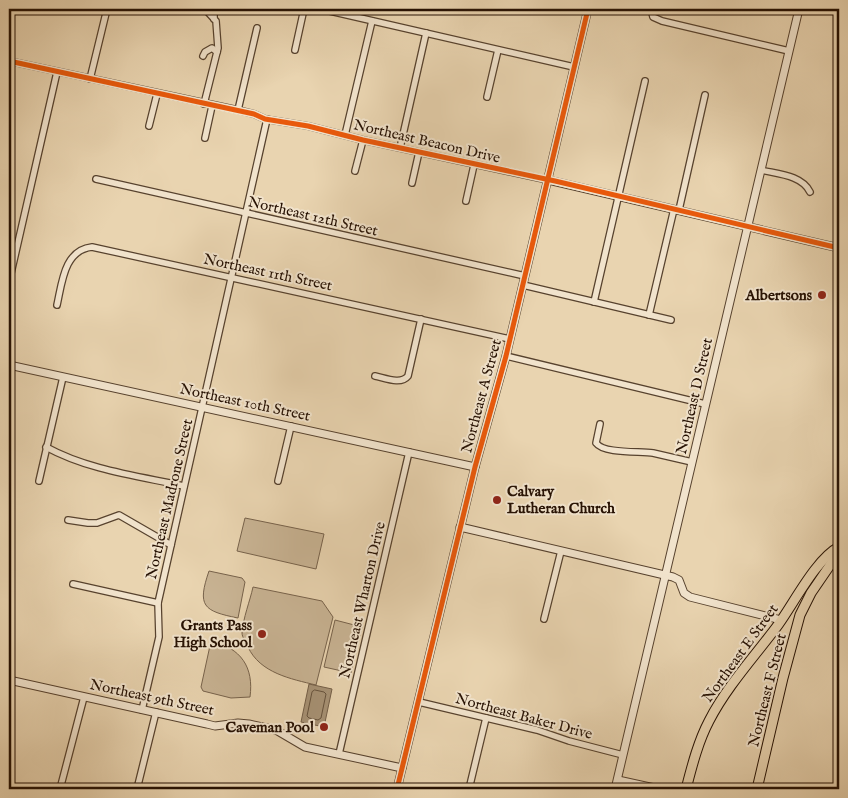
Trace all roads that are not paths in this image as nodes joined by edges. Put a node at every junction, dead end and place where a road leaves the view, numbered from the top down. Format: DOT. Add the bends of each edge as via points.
graph roads {
  1 [pos="107,9"];
  2 [pos="205,9"];
  3 [pos="214,9"];
  4 [pos="304,9"];
  5 [pos="321,9"];
  6 [pos="588,9"];
  7 [pos="651,9"];
  8 [pos="799,9"];
  9 [pos="214,19"];
  10 [pos="372,21"];
  11 [pos="257,28"];
  12 [pos="426,33"];
  13 [pos="295,50"];
  14 [pos="498,50"];
  15 [pos="789,50"];
  16 [pos="217,52"];
  17 [pos="203,56"];
  18 [pos="9,61"];
  19 [pos="574,67"];
  20 [pos="57,72"];
  21 [pos="90,79"];
  22 [pos="645,81"];
  23 [pos="157,94"];
  24 [pos="705,95"];
  25 [pos="487,97"];
  26 [pos="204,104"];
  27 [pos="212,106"];
  28 [pos="238,110"];
  29 [pos="267,120"];
  30 [pos="149,126"];
  31 [pos="345,136"];
  32 [pos="205,138"];
  33 [pos="363,140"];
  34 [pos="400,148"];
  35 [pos="419,152"];
  36 [pos="474,165"];
  37 [pos="761,170"];
  38 [pos="355,171"];
  39 [pos="96,179"];
  40 [pos="548,180"];
  41 [pos="412,182"];
  42 [pos="810,192"];
  43 [pos="619,196"];
  44 [pos="466,201"];
  45 [pos="676,210"];
  46 [pos="247,214"];
  47 [pos="748,227"];
  48 [pos="839,248"];
  49 [pos="525,276"];
  50 [pos="232,278"];
  51 [pos="9,282"];
  52 [pos="523,285"];
  53 [pos="594,302"];
  54 [pos="57,305"];
  55 [pos="649,315"];
  56 [pos="421,319"];
  57 [pos="671,320"];
  58 [pos="510,339"];
  59 [pos="506,356"];
  60 [pos="9,365"];
  61 [pos="375,376"];
  62 [pos="63,377"];
  63 [pos="705,404"];
  64 [pos="202,407"];
  65 [pos="600,424"];
  66 [pos="291,426"];
  67 [pos="46,447"];
  68 [pos="410,452"];
  69 [pos="692,462"];
  70 [pos="474,467"];
  71 [pos="39,481"];
  72 [pos="278,481"];
  73 [pos="184,486"];
  74 [pos="68,520"];
  75 [pos="460,527"];
  76 [pos="171,545"];
  77 [pos="839,547"];
  78 [pos="561,551"];
  79 [pos="665,575"];
  80 [pos="73,584"];
  81 [pos="158,603"];
  82 [pos="544,619"];
  83 [pos="781,620"];
  84 [pos="9,680"];
  85 [pos="84,697"];
  86 [pos="419,702"];
  87 [pos="142,710"];
  88 [pos="156,712"];
  89 [pos="486,718"];
  90 [pos="339,754"];
  91 [pos="623,755"];
  92 [pos="402,768"];
  93 [pos="618,780"];
  94 [pos="60,789"];
  95 [pos="137,789"];
  96 [pos="397,789"];
  97 [pos="469,789"];
  98 [pos="615,789"];
  99 [pos="659,789"];
  100 [pos="686,789"];
  101 [pos="757,789"];
  1 -- 21 [label="street"];
  2 -- 9 [label="street"];
  3 -- 9 [label="street"];
  4 -- 13 [label="street"];
  5 -- 10 [label="street"];
  6 -- 19 [label="street, Northeast A Street"];
  7 -- 15 [label="street" via="653,17 662,21"];
  8 -- 15 [label="street, Northeast D Street"];
  9 -- 16 [label="street" via="218,33"];
  10 -- 12 [label="street"];
  10 -- 31 [label="street"];
  11 -- 28 [label="street"];
  12 -- 14 [label="street"];
  12 -- 34 [label="street"];
  14 -- 19 [label="street"];
  14 -- 25 [label="street"];
  15 -- 37 [label="street, Northeast D Street"];
  16 -- 17 [label="street" via="212,48"];
  16 -- 26 [label="street"];
  18 -- 20 [label="street, Northeast Beacon Drive"];
  19 -- 40 [label="street, Northeast A Street"];
  20 -- 21 [label="street, Northeast Beacon Drive"];
  20 -- 51 [label="street"];
  21 -- 23 [label="street, Northeast Beacon Drive"];
  22 -- 43 [label="street"];
  23 -- 26 [label="street, Northeast Beacon Drive"];
  23 -- 30 [label="street"];
  24 -- 45 [label="street"];
  26 -- 27 [label="street, Northeast Beacon Drive"];
  27 -- 28 [label="street, Northeast Beacon Drive"];
  27 -- 32 [label="street"];
  28 -- 29 [label="street, Northeast Beacon Drive"];
  29 -- 31 [label="street, Northeast Beacon Drive"];
  29 -- 46 [label="street, Northeast Madrone Street"];
  31 -- 33 [label="street, Northeast Beacon Drive"];
  33 -- 34 [label="street, Northeast Beacon Drive"];
  33 -- 38 [label="street"];
  34 -- 35 [label="street, Northeast Beacon Drive"];
  35 -- 36 [label="street, Northeast Beacon Drive"];
  35 -- 41 [label="street"];
  36 -- 40 [label="street, Northeast Beacon Drive"];
  36 -- 44 [label="street"];
  37 -- 42 [label="street" via="799,180"];
  37 -- 47 [label="street, Northeast D Street"];
  39 -- 46 [label="street, Northeast 12th Street"];
  40 -- 43 [label="street, Northeast Beacon Drive"];
  40 -- 49 [label="street, Northeast A Street"];
  43 -- 45 [label="street, Northeast Beacon Drive"];
  43 -- 53 [label="street"];
  45 -- 47 [label="street, Northeast Beacon Drive"];
  45 -- 55 [label="street"];
  46 -- 49 [label="street, Northeast 12th Street"];
  46 -- 50 [label="street, Northeast Madrone Street"];
  47 -- 48 [label="street, Northeast Beacon Drive"];
  47 -- 63 [label="street, Northeast D Street"];
  49 -- 52 [label="street, Northeast A Street"];
  50 -- 54 [label="street, Northeast 11th Street" via="86,248 76,252 66,267"];
  50 -- 56 [label="street, Northeast 11th Street"];
  50 -- 64 [label="street, Northeast Madrone Street"];
  52 -- 53 [label="street"];
  52 -- 58 [label="street, Northeast A Street"];
  53 -- 55 [label="street"];
  55 -- 57 [label="street"];
  56 -- 58 [label="street, Northeast 11th Street"];
  56 -- 61 [label="street" via="406,380"];
  58 -- 59 [label="street, Northeast A Street"];
  59 -- 63 [label="street"];
  59 -- 70 [label="street, Northeast A Street"];
  60 -- 62 [label="street, Northeast 10th Street"];
  62 -- 64 [label="street, Northeast 10th Street"];
  62 -- 67 [label="street"];
  63 -- 69 [label="street, Northeast D Street"];
  64 -- 66 [label="street, Northeast 10th Street"];
  64 -- 73 [label="street, Northeast Madrone Street"];
  65 -- 69 [label="street" via="596,443 599,446"];
  66 -- 68 [label="street, Northeast 10th Street"];
  66 -- 72 [label="street"];
  67 -- 71 [label="street"];
  67 -- 73 [label="street" via="82,464"];
  68 -- 70 [label="street, Northeast 10th Street"];
  68 -- 90 [label="street, Northeast Wharton Drive"];
  69 -- 79 [label="street, Northeast D Street"];
  70 -- 75 [label="street, Northeast A Street"];
  73 -- 76 [label="street, Northeast Madrone Street"];
  74 -- 76 [label="street" via="98,523 119,515"];
  75 -- 78 [label="street"];
  75 -- 86 [label="street, Northeast A Street"];
  76 -- 81 [label="street, Northeast Madrone Street"];
  77 -- 83 [label="main road, Northeast E Street" via="830,552"];
  77 -- 101 [label="main road, Northeast F Street" via="800,615"];
  78 -- 79 [label="street"];
  78 -- 82 [label="street"];
  79 -- 83 [label="street" via="679,580 684,593 690,597"];
  79 -- 91 [label="street, Northeast D Street"];
  80 -- 81 [label="street"];
  81 -- 87 [label="street, Northeast Madrone Street" via="159,637"];
  83 -- 100 [label="main road, Northeast E Street" via="718,704 698,744"];
  84 -- 85 [label="street, Northeast 9th Street"];
  85 -- 87 [label="street, Northeast 9th Street"];
  85 -- 94 [label="street"];
  86 -- 89 [label="street, Northeast Baker Drive"];
  86 -- 92 [label="street, Northeast A Street"];
  87 -- 88 [label="street, Northeast 9th Street"];
  88 -- 90 [label="street, Northeast 9th Street" via="215,726 238,723 276,730 305,747"];
  88 -- 95 [label="street"];
  89 -- 91 [label="street, Northeast Baker Drive"];
  89 -- 97 [label="street"];
  90 -- 92 [label="street, Northeast 9th Street"];
  91 -- 93 [label="street, Northeast D Street"];
  92 -- 96 [label="street, Northeast A Street"];
  93 -- 98 [label="street, Northeast D Street"];
  93 -- 99 [label="street"];
}
